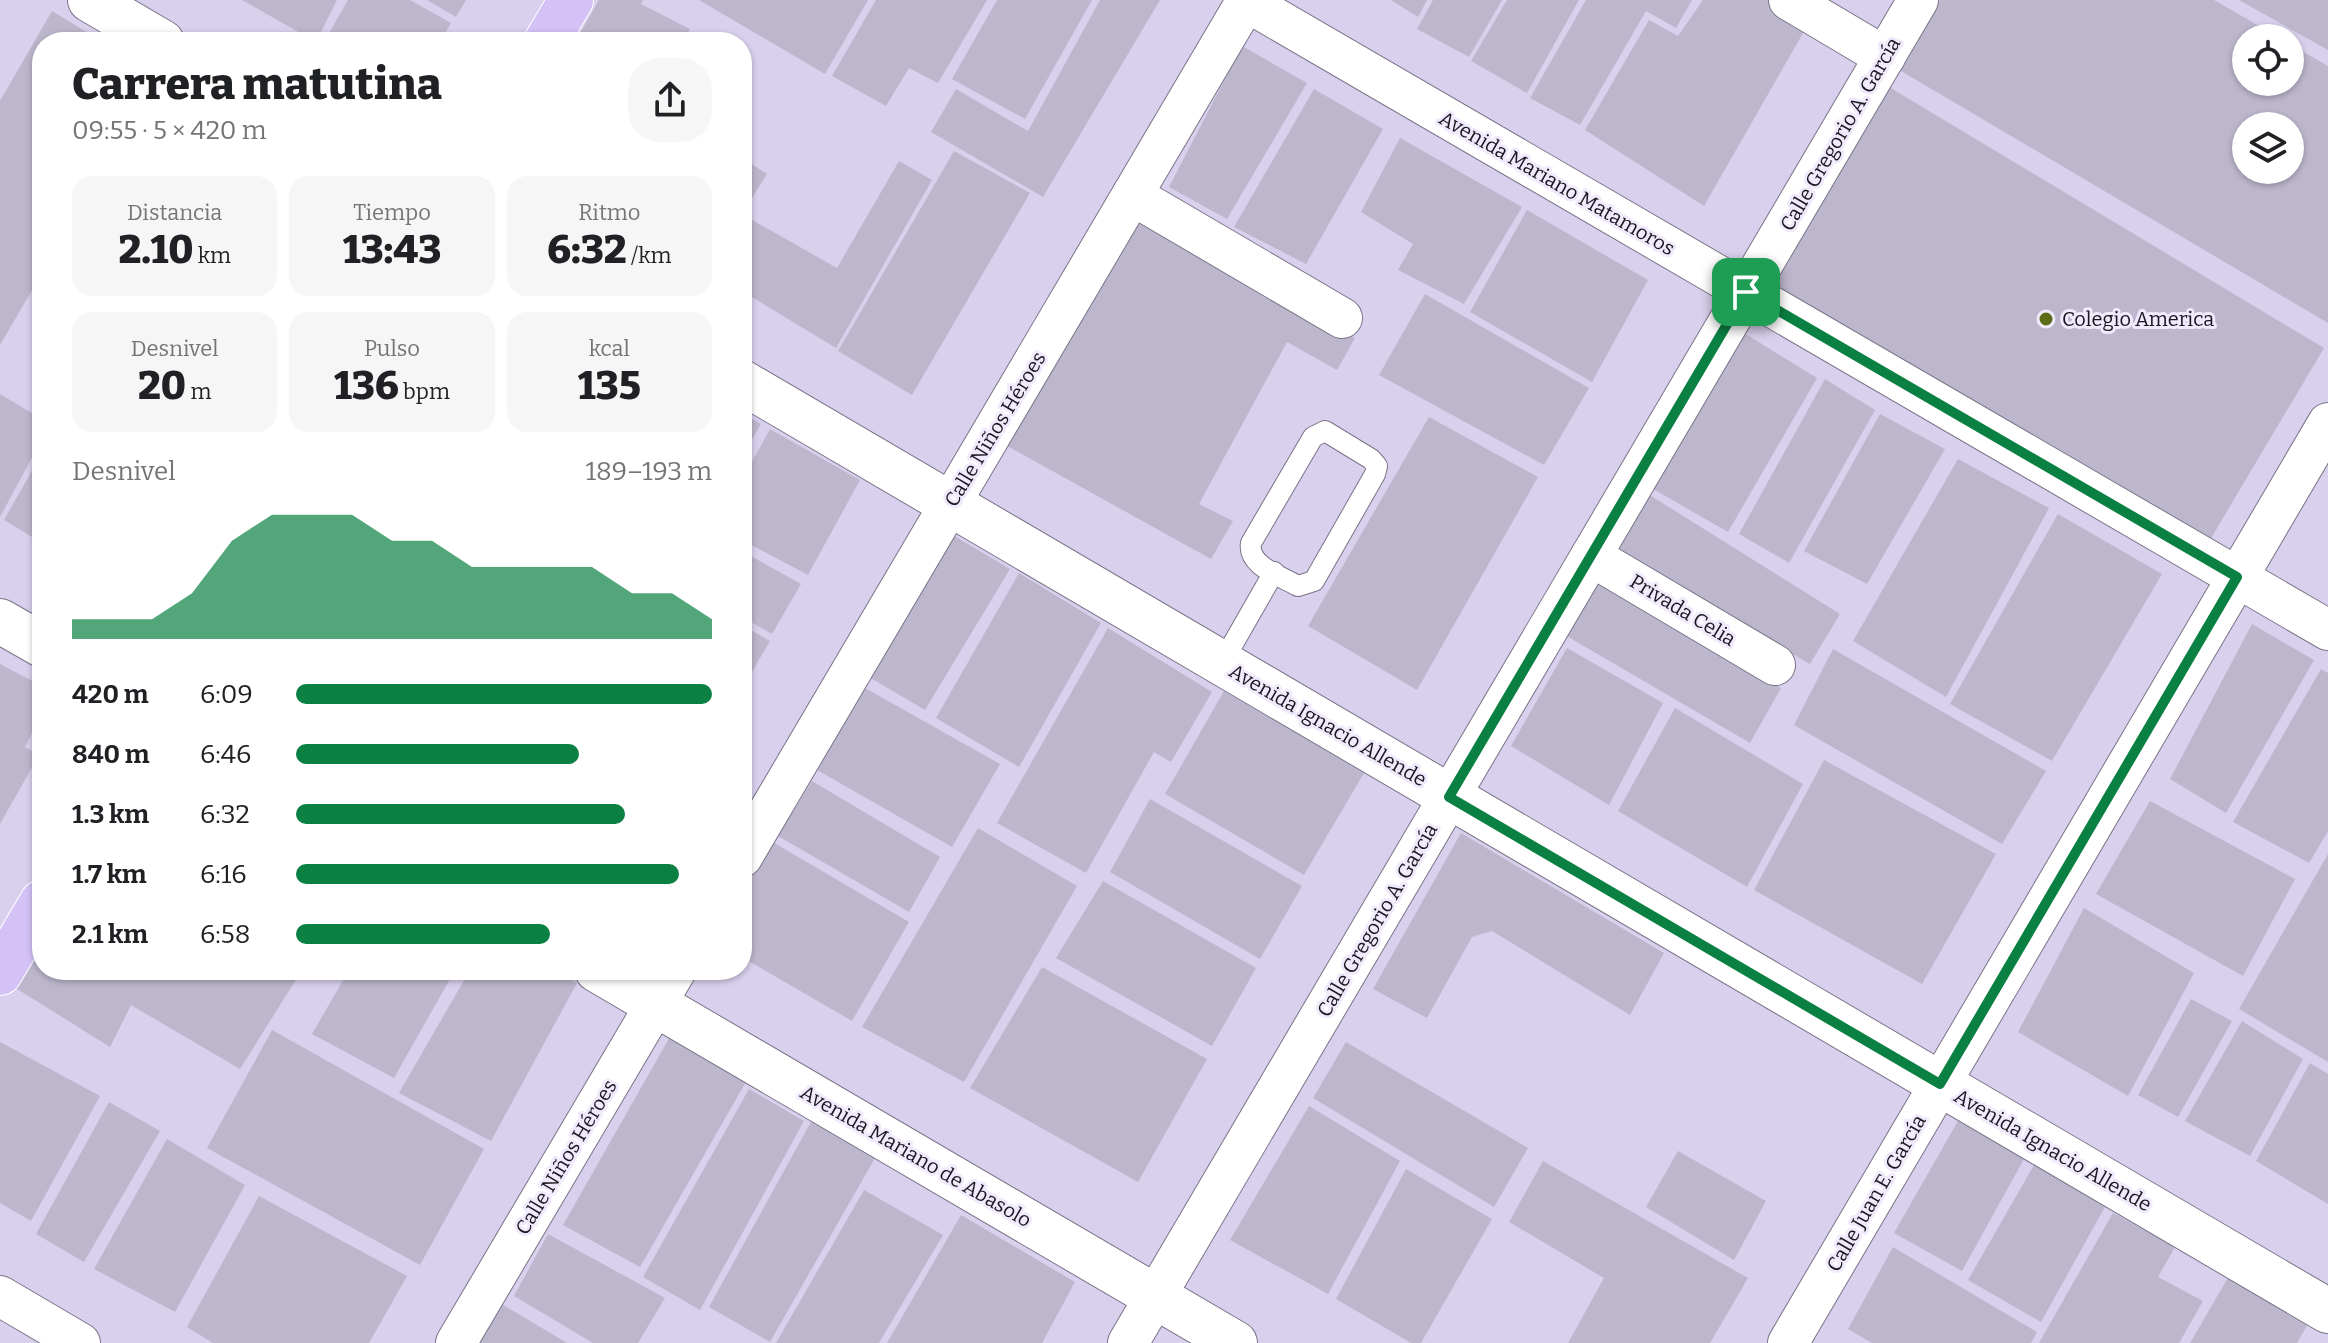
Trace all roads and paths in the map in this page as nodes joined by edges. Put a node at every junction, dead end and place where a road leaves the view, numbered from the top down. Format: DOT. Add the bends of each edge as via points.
graph roads {
  1 [pos="90,0"];
  2 [pos="571,0"];
  3 [pos="1789,0"];
  4 [pos="1918,0"];
  5 [pos="1246,1"];
  6 [pos="145,32"];
  7 [pos="552,32"];
  8 [pos="1885,57"];
  9 [pos="1132,195"];
  10 [pos="1746,292"];
  11 [pos="1342,318"];
  12 [pos="752,388"];
  13 [pos="2328,423"];
  14 [pos="950,504"];
  15 [pos="1591,556"];
  16 [pos="1274,572"];
  17 [pos="2237,577"];
  18 [pos="0,621"];
  19 [pos="2328,630"];
  20 [pos="32,639"];
  21 [pos="1222,663"];
  22 [pos="1775,665"];
  23 [pos="1449,797"];
  24 [pos="752,840"];
  25 [pos="32,919"];
  26 [pos="0,973"];
  27 [pos="638,980"];
  28 [pos="666,987"];
  29 [pos="1940,1084"];
  30 [pos="0,1296"];
  31 [pos="1155,1296"];
  32 [pos="2328,1311"];
  33 [pos="80,1343"];
  34 [pos="456,1343"];
  35 [pos="1128,1343"];
  36 [pos="1235,1343"];
  37 [pos="1788,1343"];
  1 -- 6 [label="street"];
  2 -- 7 [label="main road"];
  3 -- 8 [label="street"];
  4 -- 8 [label="street, Calle Gregorio A. García"];
  5 -- 9 [label="street, Calle Niños Héroes"];
  5 -- 10 [label="street, Avenida Mariano Matamoros"];
  8 -- 10 [label="street, Calle Gregorio A. García"];
  9 -- 11 [label="street"];
  9 -- 14 [label="street, Calle Niños Héroes"];
  10 -- 15 [label="street, Calle Gregorio A. García"];
  10 -- 17 [label="street, Avenida Mariano Matamoros"];
  12 -- 14 [label="street, Avenida Ignacio Allende"];
  13 -- 17 [label="street, Calle Juan E. García"];
  14 -- 21 [label="street, Avenida Ignacio Allende"];
  14 -- 24 [label="street, Calle Niños Héroes"];
  15 -- 22 [label="street, Privada Celia"];
  15 -- 23 [label="street, Calle Gregorio A. García"];
  16 -- 16 [label="lane" via="1253,561 1251,543 1313,437 1325,431 1371,459 1375,474 1314,581 1298,586"];
  16 -- 21 [label="lane"];
  17 -- 19 [label="street, Avenida Mariano Matamoros"];
  17 -- 29 [label="street, Calle Juan E. García"];
  18 -- 20 [label="street"];
  21 -- 23 [label="street, Avenida Ignacio Allende"];
  23 -- 29 [label="street, Avenida Ignacio Allende"];
  23 -- 31 [label="street, Calle Gregorio A. García"];
  25 -- 26 [label="main road"];
  27 -- 28 [label="street, Avenida Mariano de Abasolo"];
  28 -- 31 [label="street, Avenida Mariano de Abasolo"];
  28 -- 34 [label="street, Calle Niños Héroes"];
  29 -- 32 [label="street, Avenida Ignacio Allende"];
  29 -- 37 [label="street, Calle Juan E. García"];
  30 -- 33 [label="street"];
  31 -- 35 [label="street, Calle Gregorio A. García"];
  31 -- 36 [label="street, Avenida Mariano de Abasolo"];
}
